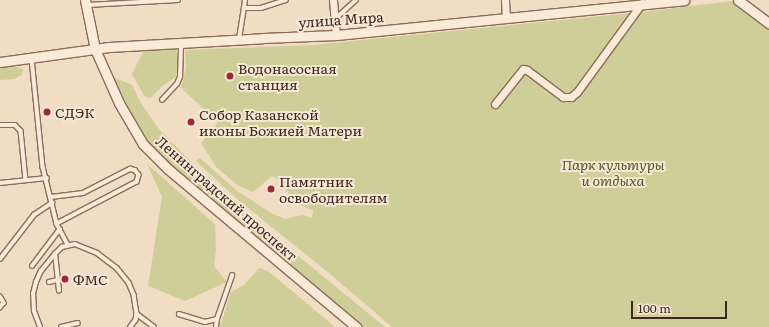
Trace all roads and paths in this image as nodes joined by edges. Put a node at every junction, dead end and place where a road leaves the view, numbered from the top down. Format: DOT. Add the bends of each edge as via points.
graph roads {
  1 [pos="178,0"];
  2 [pos="245,0"];
  3 [pos="286,0"];
  4 [pos="333,0"];
  5 [pos="356,0"];
  6 [pos="505,0"];
  7 [pos="684,0"];
  8 [pos="738,0"];
  9 [pos="152,1"];
  10 [pos="85,2"];
  11 [pos="642,3"];
  12 [pos="244,8"];
  13 [pos="506,18"];
  14 [pos="335,19"];
  15 [pos="769,22"];
  16 [pos="336,35"];
  17 [pos="239,39"];
  18 [pos="181,43"];
  19 [pos="95,49"];
  20 [pos="32,57"];
  21 [pos="0,62"];
  22 [pos="162,100"];
  23 [pos="495,104"];
  24 [pos="0,125"];
  25 [pos="47,178"];
  26 [pos="26,180"];
  27 [pos="0,183"];
  28 [pos="51,197"];
  29 [pos="52,203"];
  30 [pos="57,224"];
  31 [pos="60,229"];
  32 [pos="68,245"];
  33 [pos="55,254"];
  34 [pos="0,259"];
  35 [pos="32,266"];
  36 [pos="232,276"];
  37 [pos="58,280"];
  38 [pos="49,282"];
  39 [pos="59,292"];
  40 [pos="0,296"];
  41 [pos="0,308"];
  42 [pos="137,314"];
  43 [pos="179,314"];
  44 [pos="217,319"];
  45 [pos="78,323"];
  46 [pos="40,327"];
  47 [pos="60,327"];
  48 [pos="130,327"];
  49 [pos="154,327"];
  50 [pos="216,327"];
  51 [pos="356,327"];
  1 -- 9 [label="lane"];
  2 -- 12 [label="lane"];
  3 -- 12 [label="lane" via="261,8"];
  4 -- 14 [label="street"];
  5 -- 14 [label="lane"];
  6 -- 13 [label="street"];
  7 -- 11 [label="street, улица Мира"];
  8 -- 15 [label="street"];
  9 -- 10 [label="lane"];
  10 -- 19 [label="street, Ленинградский проспект"];
  11 -- 13 [label="street, улица Мира"];
  11 -- 23 [label="street" via="574,95 564,97 523,69"];
  12 -- 17 [label="lane"];
  13 -- 16 [label="street, улица Мира"];
  14 -- 16 [label="street"];
  16 -- 17 [label="street, улица Мира"];
  17 -- 18 [label="street, улица Мира"];
  18 -- 19 [label="street, улица Мира"];
  18 -- 22 [label="lane" via="180,77"];
  19 -- 20 [label="street, улица Мира"];
  19 -- 51 [label="street, Ленинградский проспект" via="126,118 151,153"];
  20 -- 21 [label="street, улица Мира"];
  20 -- 25 [label="lane"];
  24 -- 26 [label="lane" via="15,125 21,131"];
  25 -- 26 [label="lane"];
  25 -- 28 [label="lane"];
  26 -- 27 [label="lane"];
  28 -- 29 [label="lane"];
  28 -- 30 [label="lane" via="83,193 130,169 139,175 137,182"];
  29 -- 30 [label="lane"];
  29 -- 34 [label="lane" via="34,215"];
  30 -- 31 [label="lane"];
  31 -- 32 [label="lane"];
  31 -- 35 [label="lane"];
  32 -- 33 [label="lane"];
  32 -- 42 [label="lane" via="75,244 97,253 117,268 129,283"];
  33 -- 37 [label="lane"];
  33 -- 46 [label="lane" via="41,271 33,294 34,311"];
  36 -- 44 [label="lane"];
  37 -- 38 [label="lane"];
  37 -- 39 [label="lane"];
  40 -- 41 [label="lane" via="4,303"];
  42 -- 48 [label="lane"];
  42 -- 49 [label="lane"];
  43 -- 44 [label="lane" via="205,322"];
  44 -- 50 [label="lane"];
  45 -- 47 [label="lane"];
}
